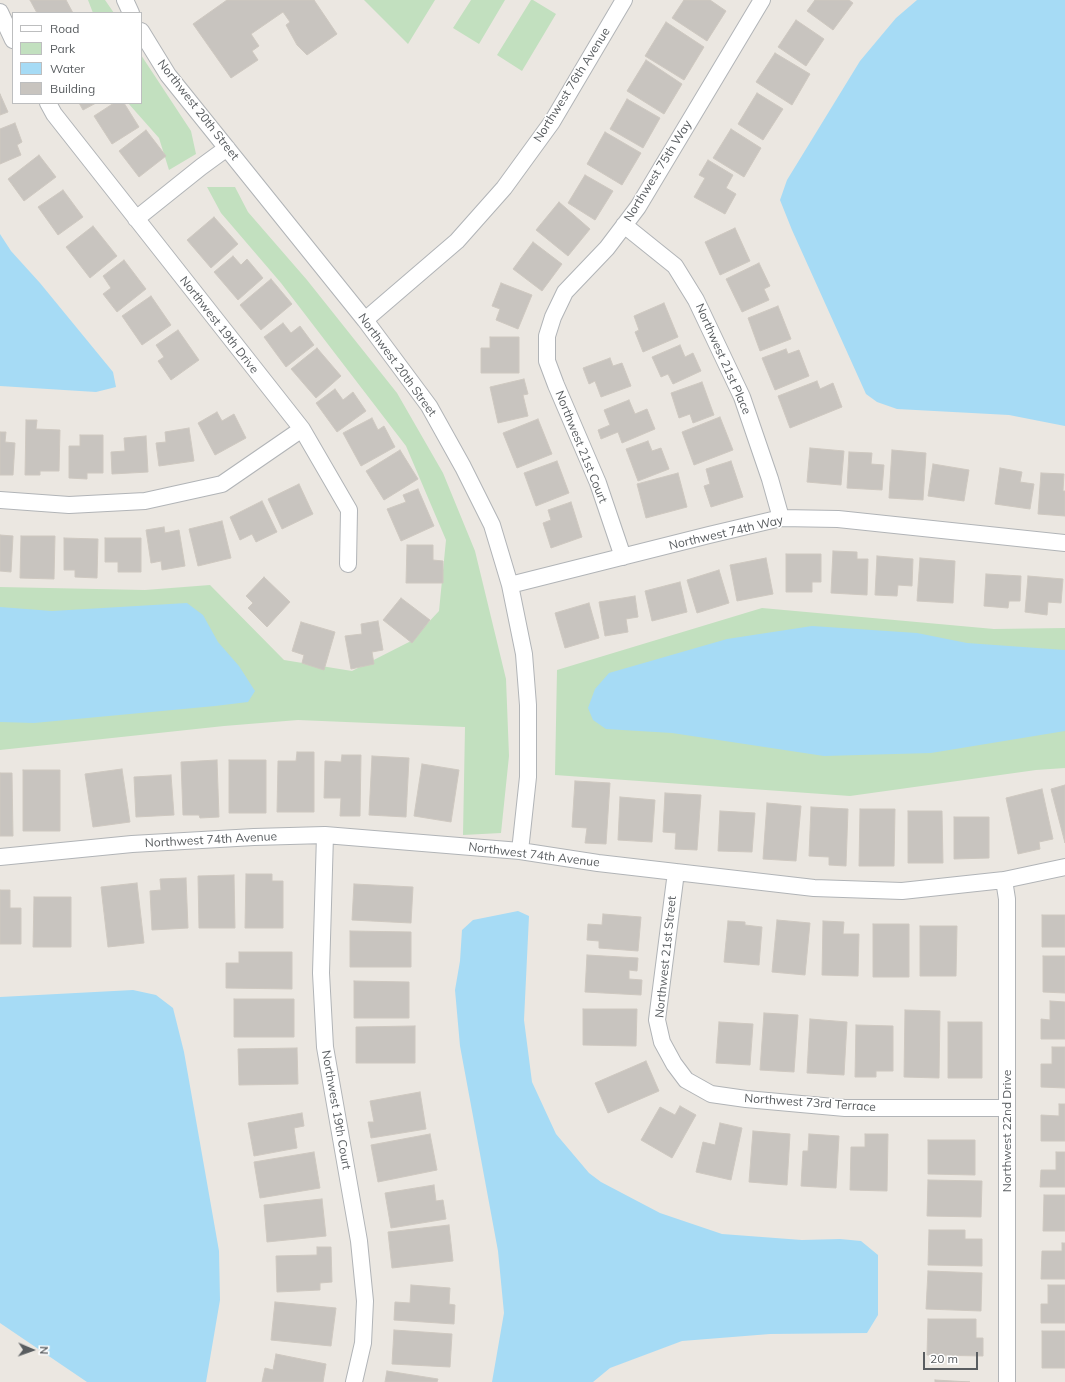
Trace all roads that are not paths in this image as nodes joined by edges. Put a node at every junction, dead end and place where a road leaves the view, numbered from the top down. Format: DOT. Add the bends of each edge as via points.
graph roads {
  1 [pos="125,0"];
  2 [pos="624,0"];
  3 [pos="762,0"];
  4 [pos="0,12"];
  5 [pos="131,12"];
  6 [pos="142,33"];
  7 [pos="12,38"];
  8 [pos="49,104"];
  9 [pos="227,148"];
  10 [pos="136,219"];
  11 [pos="624,225"];
  12 [pos="365,320"];
  13 [pos="547,336"];
  14 [pos="302,430"];
  15 [pos="0,500"];
  16 [pos="781,518"];
  17 [pos="1065,543"];
  18 [pos="623,557"];
  19 [pos="348,564"];
  20 [pos="510,585"];
  21 [pos="325,835"];
  22 [pos="520,851"];
  23 [pos="0,857"];
  24 [pos="1065,867"];
  25 [pos="676,872"];
  26 [pos="1004,880"];
  27 [pos="674,1064"];
  28 [pos="1007,1108"];
  29 [pos="354,1382"];
  30 [pos="1007,1382"];
  1 -- 5 [label="street"];
  2 -- 12 [label="street, Northwest 76th Avenue" via="552,122 504,188 457,241"];
  3 -- 11 [label="street, Northwest 75th Way" via="638,207"];
  4 -- 7 [label="street"];
  6 -- 9 [label="street, Northwest 20th Street" via="168,75"];
  8 -- 10 [label="street, Northwest 19th Drive"];
  9 -- 10 [label="street"];
  9 -- 12 [label="street, Northwest 20th Street"];
  10 -- 14 [label="street, Northwest 19th Drive"];
  11 -- 13 [label="street, Northwest 75th Way" via="607,248 565,292"];
  11 -- 16 [label="street, Northwest 21st Place" via="675,266 696,300 742,397"];
  12 -- 20 [label="street, Northwest 20th Street" via="429,406 459,460 492,525"];
  13 -- 18 [label="street, Northwest 21st Court" via="547,361 598,483"];
  14 -- 15 [label="street" via="222,484 214,486 145,501 69,505"];
  14 -- 19 [label="street, Northwest 19th Drive" via="349,510"];
  16 -- 17 [label="street, Northwest 74th Way" via="838,518"];
  16 -- 18 [label="street, Northwest 74th Way"];
  18 -- 20 [label="street, Northwest 74th Way"];
  20 -- 22 [label="street, Northwest 20th Street" via="524,654 528,705 528,777"];
  21 -- 22 [label="street, Northwest 74th Avenue"];
  21 -- 23 [label="street, Northwest 74th Avenue" via="132,844"];
  21 -- 29 [label="street, Northwest 19th Court" via="321,973 325,1047 359,1241 365,1301 363,1343"];
  22 -- 25 [label="street, Northwest 74th Avenue"];
  24 -- 26 [label="street, Northwest 74th Avenue"];
  25 -- 26 [label="street, Northwest 74th Avenue" via="814,888 902,890"];
  25 -- 27 [label="street, Northwest 21st Street" via="658,1020 662,1042"];
  26 -- 28 [label="street, Northwest 22nd Drive"];
  27 -- 28 [label="street, Northwest 73rd Terrace" via="686,1080 711,1094 746,1099 845,1108"];
  28 -- 30 [label="street, Northwest 22nd Drive"];
}
